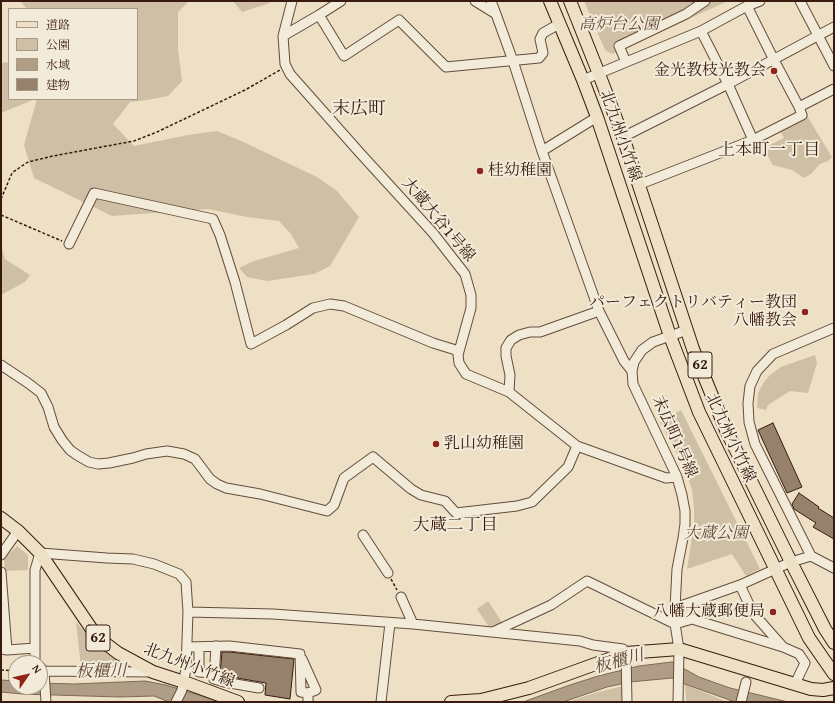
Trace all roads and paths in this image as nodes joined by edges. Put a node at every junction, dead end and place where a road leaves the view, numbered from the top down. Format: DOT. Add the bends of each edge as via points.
graph roads {
  1 [pos="292,1"];
  2 [pos="341,1"];
  3 [pos="475,1"];
  4 [pos="491,1"];
  5 [pos="550,1"];
  6 [pos="570,1"];
  7 [pos="705,1"];
  8 [pos="760,1"];
  9 [pos="800,1"];
  10 [pos="747,6"];
  11 [pos="496,14"];
  12 [pos="319,15"];
  13 [pos="559,24"];
  14 [pos="834,27"];
  15 [pos="701,31"];
  16 [pos="818,35"];
  17 [pos="283,36"];
  18 [pos="774,60"];
  19 [pos="513,61"];
  20 [pos="626,62"];
  21 [pos="284,64"];
  22 [pos="834,66"];
  23 [pos="599,74"];
  24 [pos="583,80"];
  25 [pos="728,84"];
  26 [pos="834,89"];
  27 [pos="799,107"];
  28 [pos="597,117"];
  29 [pos="623,137"];
  30 [pos="753,140"];
  31 [pos="542,151"];
  32 [pos="638,185"];
  33 [pos="1,199"];
  34 [pos="1,215"];
  35 [pos="69,244"];
  36 [pos="599,311"];
  37 [pos="834,328"];
  38 [pos="687,330"];
  39 [pos="670,336"];
  40 [pos="459,351"];
  41 [pos="1,365"];
  42 [pos="632,371"];
  43 [pos="509,392"];
  44 [pos="577,446"];
  45 [pos="677,477"];
  46 [pos="1,518"];
  47 [pos="18,531"];
  48 [pos="363,535"];
  49 [pos="40,553"];
  50 [pos="1,555"];
  51 [pos="811,556"];
  52 [pos="791,562"];
  53 [pos="834,568"];
  54 [pos="775,569"];
  55 [pos="1,572"];
  56 [pos="388,573"];
  57 [pos="740,585"];
  58 [pos="401,597"];
  59 [pos="675,608"];
  60 [pos="188,612"];
  61 [pos="390,623"];
  62 [pos="413,624"];
  63 [pos="675,624"];
  64 [pos="830,628"];
  65 [pos="494,632"];
  66 [pos="834,643"];
  67 [pos="216,646"];
  68 [pos="187,647"];
  69 [pos="199,647"];
  70 [pos="782,647"];
  71 [pos="35,648"];
  72 [pos="4,649"];
  73 [pos="35,655"];
  74 [pos="679,655"];
  75 [pos="626,658"];
  76 [pos="48,671"];
  77 [pos="153,672"];
  78 [pos="214,673"];
  79 [pos="834,674"];
  80 [pos="746,682"];
  81 [pos="795,684"];
  82 [pos="183,686"];
  83 [pos="259,688"];
  84 [pos="834,688"];
  85 [pos="308,697"];
  86 [pos="627,698"];
  87 [pos="480,701"];
  88 [pos="176,702"];
  89 [pos="238,702"];
  90 [pos="381,702"];
  91 [pos="451,702"];
  92 [pos="678,702"];
  93 [pos="741,702"];
  1 -- 17 [label="street"];
  2 -- 12 [label="street"];
  3 -- 11 [label="street"];
  4 -- 11 [label="street"];
  5 -- 13 [label="main road, 北九州小竹線 / 62"];
  6 -- 23 [label="main road, 北九州小竹線 / 62"];
  7 -- 20 [label="street" via="686,14 619,46"];
  8 -- 10 [label="street"];
  9 -- 16 [label="street"];
  10 -- 15 [label="street"];
  10 -- 18 [label="street"];
  11 -- 19 [label="street"];
  12 -- 17 [label="street"];
  12 -- 19 [label="street" via="344,56 399,20 446,67"];
  13 -- 19 [label="street" via="543,33 540,39 543,53 540,58"];
  13 -- 24 [label="main road, 北九州小竹線 / 62"];
  14 -- 16 [label="street"];
  15 -- 20 [label="street"];
  15 -- 25 [label="street"];
  16 -- 18 [label="street"];
  16 -- 22 [label="street"];
  17 -- 21 [label="street"];
  18 -- 25 [label="street"];
  18 -- 27 [label="street"];
  19 -- 31 [label="street"];
  20 -- 23 [label="street"];
  21 -- 33 [label="path" via="281,69 245,90 134,141 28,162 12,173"];
  21 -- 40 [label="street, 大蔵大谷1号線" via="302,88 433,233 465,274 471,295 471,308"];
  23 -- 24 [label="street"];
  23 -- 29 [label="main road, 北九州小竹線 / 62"];
  24 -- 28 [label="main road, 北九州小竹線 / 62"];
  25 -- 29 [label="street"];
  25 -- 30 [label="street"];
  26 -- 27 [label="street"];
  27 -- 30 [label="street" via="802,115"];
  28 -- 31 [label="street"];
  28 -- 39 [label="main road, 北九州小竹線 / 62"];
  29 -- 32 [label="main road, 北九州小竹線 / 62"];
  30 -- 32 [label="street"];
  31 -- 36 [label="street"];
  32 -- 38 [label="main road, 北九州小竹線 / 62"];
  34 -- 35 [label="path"];
  35 -- 40 [label="street" via="94,193 213,219 235,282 251,344 313,308 330,304 344,306"];
  36 -- 42 [label="street" via="624,362"];
  36 -- 43 [label="street" via="540,332 519,335 511,340 506,348 510,375"];
  37 -- 51 [label="street" via="773,354 757,371 750,386 748,403 749,422 755,444"];
  38 -- 39 [label="street"];
  38 -- 52 [label="main road, 北九州小竹線 / 62" via="726,430"];
  39 -- 42 [label="street" via="653,342 642,350 634,362"];
  39 -- 54 [label="main road, 北九州小竹線 / 62" via="699,412"];
  40 -- 43 [label="street, 大蔵大谷1号線" via="459,363 466,374"];
  41 -- 44 [label="street" via="41,393 54,427 62,440 70,450 89,462 109,463 167,451 184,454 195,459 210,479 226,488 327,511 334,505 344,478 373,457 411,489 444,501 456,513 517,506 532,502 568,467"];
  42 -- 45 [label="street, 末広町1号線" via="633,384"];
  43 -- 44 [label="street, 大蔵大谷1号線"];
  44 -- 45 [label="street, 大蔵大谷1号線" via="666,478"];
  45 -- 59 [label="street, 末広町1号線" via="685,511 685,524 677,569"];
  46 -- 47 [label="main road, 北九州小竹線 / 62"];
  47 -- 49 [label="main road, 北九州小竹線 / 62"];
  47 -- 50 [label="street"];
  48 -- 56 [label="street"];
  49 -- 60 [label="street" via="132,559 154,564 179,574 186,582"];
  49 -- 71 [label="street" via="35,570"];
  49 -- 77 [label="main road, 北九州小竹線 / 62" via="97,637 118,653"];
  51 -- 52 [label="street"];
  51 -- 53 [label="street"];
  52 -- 54 [label="street"];
  52 -- 64 [label="main road, 北九州小竹線 / 62"];
  54 -- 57 [label="street"];
  54 -- 79 [label="main road, 北九州小竹線 / 62" via="809,638"];
  55 -- 72 [label="street"];
  56 -- 58 [label="path"];
  57 -- 59 [label="street"];
  57 -- 70 [label="street" via="753,613"];
  58 -- 62 [label="street"];
  59 -- 63 [label="street, 末広町1号線"];
  60 -- 61 [label="street" via="273,614"];
  60 -- 68 [label="street"];
  61 -- 62 [label="street"];
  61 -- 90 [label="street"];
  62 -- 65 [label="street"];
  63 -- 65 [label="street" via="587,581 551,605"];
  63 -- 70 [label="street" via="692,619"];
  63 -- 74 [label="street, 末広町1号線"];
  64 -- 66 [label="main road, 北九州小竹線 / 62"];
  65 -- 75 [label="street" via="580,641 623,649"];
  67 -- 69 [label="street"];
  67 -- 78 [label="street"];
  67 -- 85 [label="street" via="300,654 301,692"];
  68 -- 69 [label="street"];
  68 -- 82 [label="street"];
  69 -- 78 [label="street" via="199,672"];
  70 -- 81 [label="street" via="799,654 805,663"];
  71 -- 72 [label="street"];
  71 -- 73 [label="street"];
  74 -- 75 [label="main road"];
  74 -- 81 [label="main road"];
  74 -- 92 [label="street, 末広町1号線"];
  75 -- 86 [label="street"];
  75 -- 87 [label="main road"];
  76 -- 77 [label="street"];
  77 -- 82 [label="main road, 北九州小竹線 / 62"];
  78 -- 83 [label="street" via="214,679"];
  80 -- 93 [label="street"];
  81 -- 84 [label="main road" via="811,689"];
  82 -- 88 [label="street"];
  82 -- 89 [label="main road, 北九州小竹線 / 62"];
  87 -- 91 [label="main road"];
}
